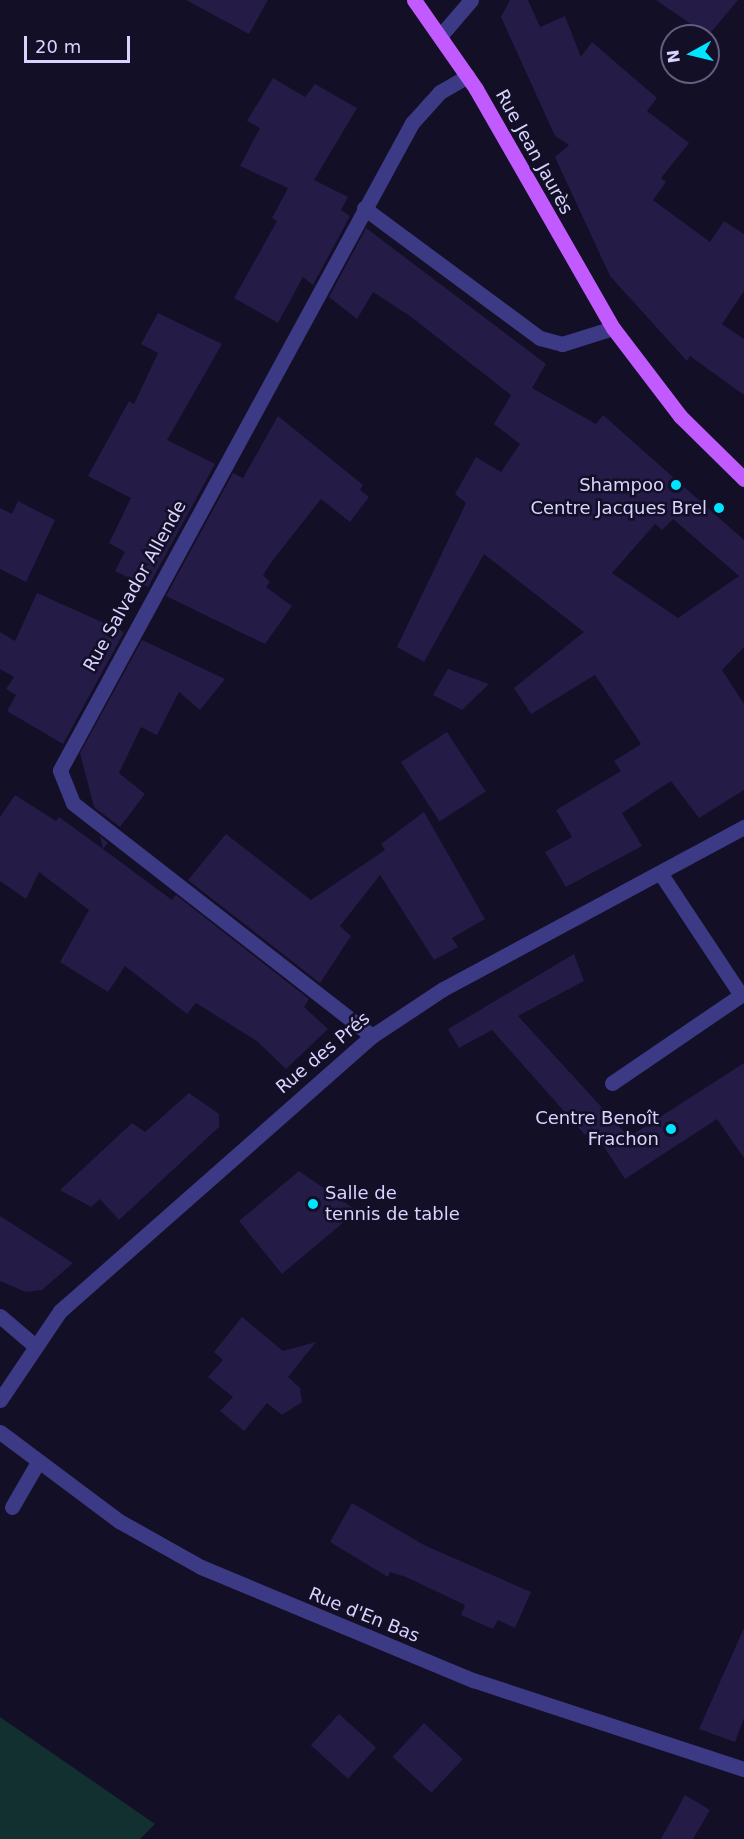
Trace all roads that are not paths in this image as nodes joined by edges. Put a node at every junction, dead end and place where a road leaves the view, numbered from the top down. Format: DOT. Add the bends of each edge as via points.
graph roads {
  1 [pos="414,0"];
  2 [pos="471,0"];
  3 [pos="441,35"];
  4 [pos="468,76"];
  5 [pos="364,208"];
  6 [pos="613,328"];
  7 [pos="744,479"];
  8 [pos="744,827"];
  9 [pos="660,874"];
  10 [pos="372,1036"];
  11 [pos="612,1083"];
  12 [pos="0,1316"];
  13 [pos="34,1345"];
  14 [pos="0,1400"];
  15 [pos="0,1432"];
  16 [pos="38,1462"];
  17 [pos="12,1507"];
  18 [pos="744,1769"];
  1 -- 3 [label="main road, Rue Jean Jaurès"];
  2 -- 3 [label="street"];
  3 -- 4 [label="main road, Rue Jean Jaurès"];
  4 -- 5 [label="street, Rue Salvador Allende" via="417,115"];
  4 -- 6 [label="main road, Rue Jean Jaurès"];
  5 -- 6 [label="street" via="540,338 562,344"];
  5 -- 10 [label="street, Rue Salvador Allende" via="60,770 73,803"];
  6 -- 7 [label="main road, Rue Jean Jaurès" via="680,416"];
  8 -- 9 [label="street, Rue des Prés"];
  9 -- 10 [label="street, Rue des Prés" via="443,989"];
  9 -- 11 [label="street" via="741,995"];
  10 -- 13 [label="street, Rue des Prés" via="60,1311"];
  12 -- 13 [label="street"];
  13 -- 14 [label="street, Rue des Prés"];
  15 -- 16 [label="street, Rue d'En Bas"];
  16 -- 17 [label="street"];
  16 -- 18 [label="street, Rue d'En Bas" via="119,1521 235,1582 513,1695"];
}
